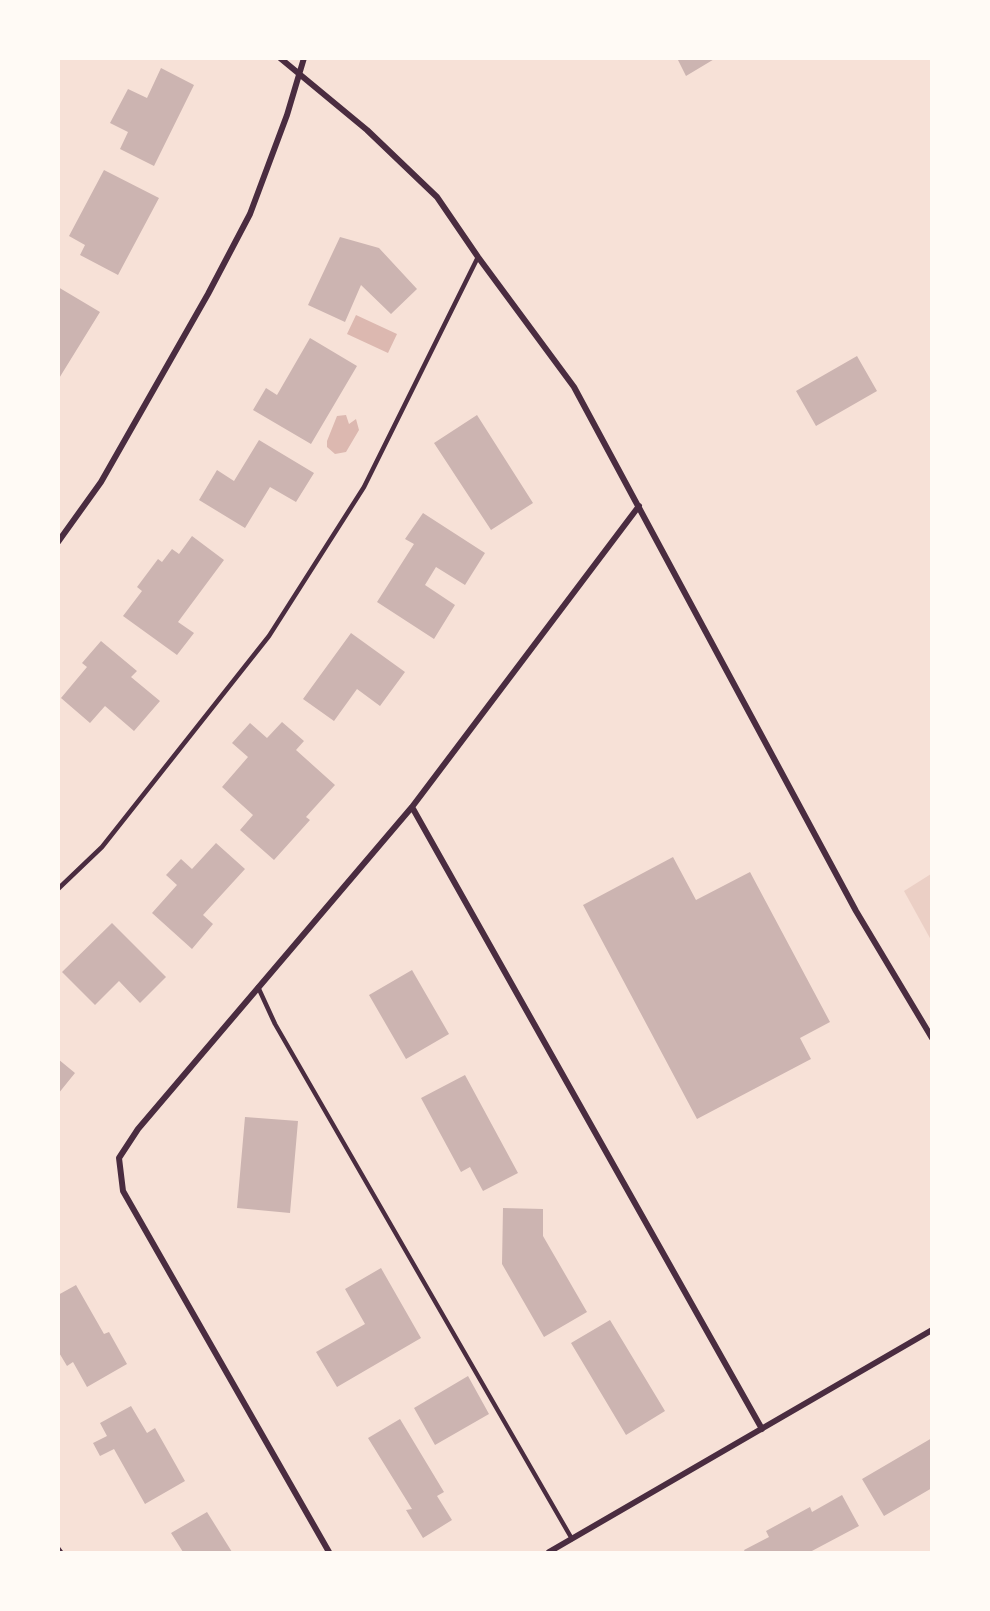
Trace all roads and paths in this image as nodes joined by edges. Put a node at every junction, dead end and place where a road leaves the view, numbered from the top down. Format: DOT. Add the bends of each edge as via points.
graph roads {
  1 [pos="280,58"];
  2 [pos="304,58"];
  3 [pos="298,74"];
  4 [pos="478,257"];
  5 [pos="639,506"];
  6 [pos="58,542"];
  7 [pos="412,807"];
  8 [pos="58,889"];
  9 [pos="258,987"];
  10 [pos="932,1038"];
  11 [pos="932,1330"];
  12 [pos="762,1429"];
  13 [pos="572,1539"];
  14 [pos="58,1548"];
  15 [pos="61,1552"];
  16 [pos="329,1552"];
  17 [pos="549,1552"];
  1 -- 3 [label="street"];
  2 -- 3 [label="street"];
  3 -- 4 [label="street" via="367,130 437,197"];
  3 -- 6 [label="street" via="250,214 100,482"];
  4 -- 5 [label="street" via="574,387"];
  4 -- 8 [label="lane" via="364,487 269,636 102,847"];
  5 -- 7 [label="street"];
  5 -- 10 [label="street" via="856,911"];
  7 -- 9 [label="street"];
  7 -- 12 [label="street"];
  9 -- 13 [label="lane" via="275,1024"];
  9 -- 16 [label="street" via="138,1128 119,1158 123,1191"];
  11 -- 12 [label="street"];
  12 -- 13 [label="street"];
  13 -- 17 [label="street"];
  14 -- 15 [label="lane"];
}
